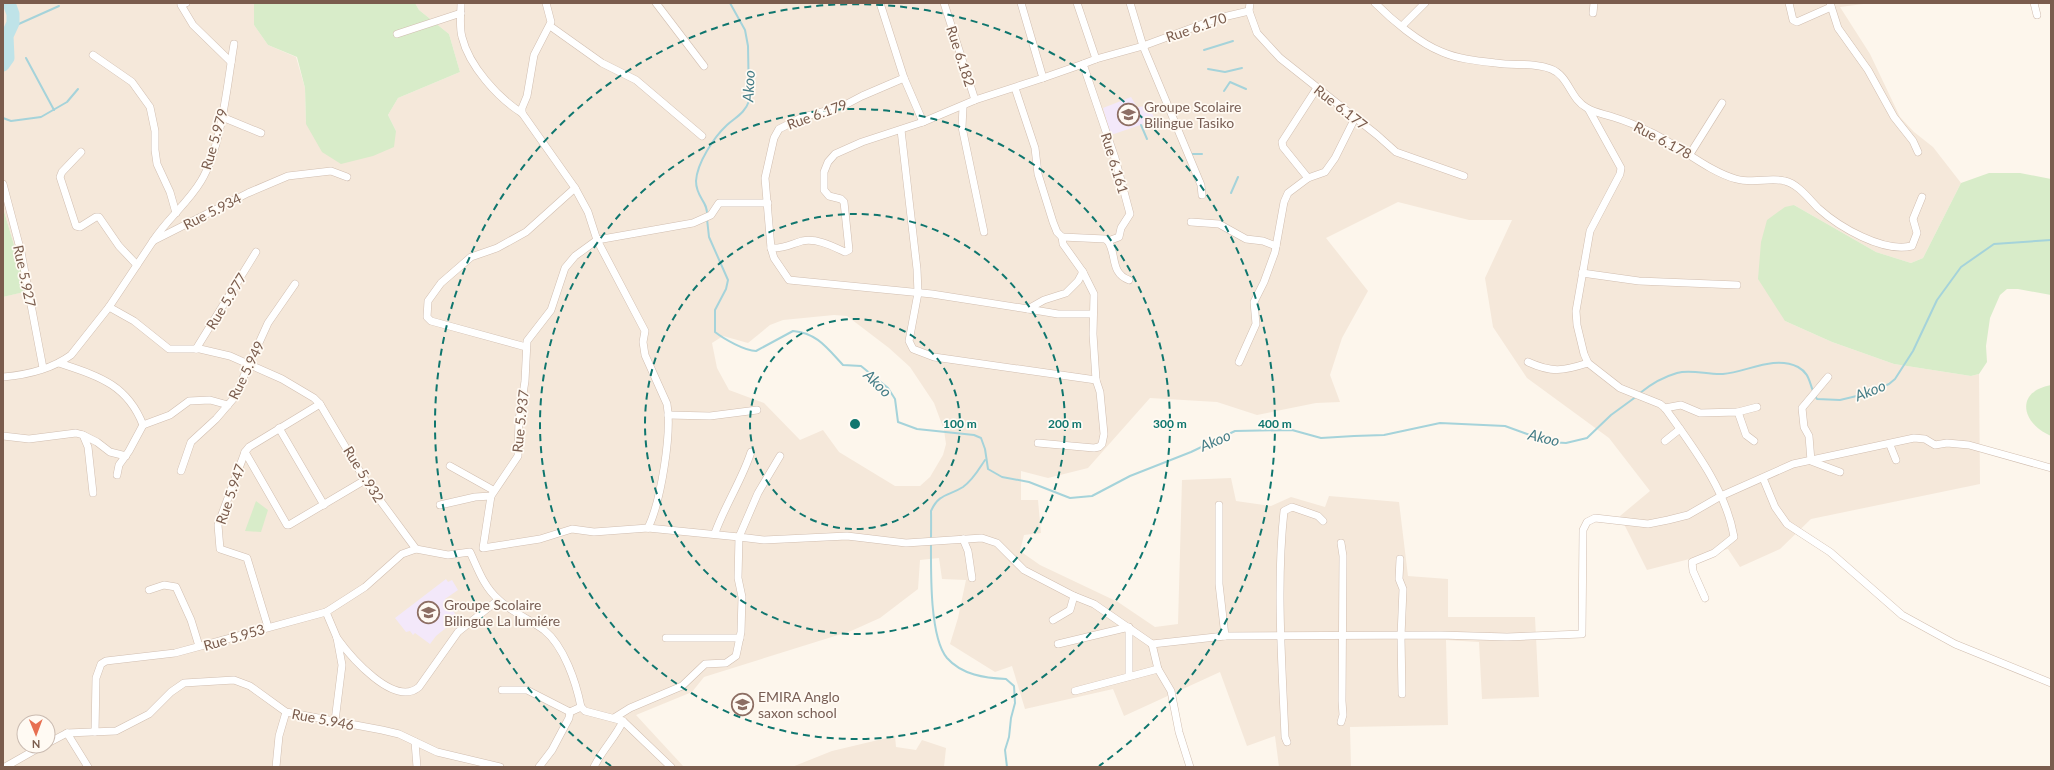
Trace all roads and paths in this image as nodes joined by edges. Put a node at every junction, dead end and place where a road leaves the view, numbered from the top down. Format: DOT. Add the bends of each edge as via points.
graph roads {
  1 [pos="186,3"];
  2 [pos="461,3"];
  3 [pos="546,3"];
  4 [pos="656,3"];
  5 [pos="880,3"];
  6 [pos="944,3"];
  7 [pos="1021,3"];
  8 [pos="1077,3"];
  9 [pos="1130,3"];
  10 [pos="1375,3"];
  11 [pos="1425,3"];
  12 [pos="1594,3"];
  13 [pos="1789,3"];
  14 [pos="2034,3"];
  15 [pos="1831,5"];
  16 [pos="1250,7"];
  17 [pos="461,13"];
  18 [pos="1593,13"];
  19 [pos="2037,15"];
  20 [pos="550,26"];
  21 [pos="1402,26"];
  22 [pos="397,34"];
  23 [pos="234,44"];
  24 [pos="1143,46"];
  25 [pos="93,55"];
  26 [pos="1096,59"];
  27 [pos="231,62"];
  28 [pos="1083,64"];
  29 [pos="704,66"];
  30 [pos="904,78"];
  31 [pos="1043,78"];
  32 [pos="1015,88"];
  33 [pos="1317,88"];
  34 [pos="975,100"];
  35 [pos="1722,104"];
  36 [pos="963,107"];
  37 [pos="1589,110"];
  38 [pos="522,113"];
  39 [pos="222,117"];
  40 [pos="1355,118"];
  41 [pos="923,122"];
  42 [pos="901,130"];
  43 [pos="261,133"];
  44 [pos="702,136"];
  45 [pos="81,152"];
  46 [pos="1918,152"];
  47 [pos="1690,154"];
  48 [pos="1464,176"];
  49 [pos="347,177"];
  50 [pos="1308,178"];
  51 [pos="3,184"];
  52 [pos="575,188"];
  53 [pos="1202,196"];
  54 [pos="1922,197"];
  55 [pos="768,203"];
  56 [pos="176,213"];
  57 [pos="1191,222"];
  58 [pos="984,232"];
  59 [pos="1062,237"];
  60 [pos="597,240"];
  61 [pos="153,241"];
  62 [pos="1108,241"];
  63 [pos="1276,246"];
  64 [pos="771,248"];
  65 [pos="256,252"];
  66 [pos="137,265"];
  67 [pos="1083,272"];
  68 [pos="1582,273"];
  69 [pos="1129,280"];
  70 [pos="295,284"];
  71 [pos="1737,285"];
  72 [pos="918,293"];
  73 [pos="109,307"];
  74 [pos="1028,309"];
  75 [pos="1092,314"];
  76 [pos="526,347"];
  77 [pos="196,349"];
  78 [pos="59,362"];
  79 [pos="1239,362"];
  80 [pos="1528,362"];
  81 [pos="1588,363"];
  82 [pos="249,364"];
  83 [pos="43,368"];
  84 [pos="3,377"];
  85 [pos="1828,377"];
  86 [pos="1096,380"];
  87 [pos="320,404"];
  88 [pos="228,405"];
  89 [pos="1757,407"];
  90 [pos="1665,408"];
  91 [pos="757,410"];
  92 [pos="1738,412"];
  93 [pos="668,415"];
  94 [pos="143,425"];
  95 [pos="279,428"];
  96 [pos="1680,429"];
  97 [pos="83,435"];
  98 [pos="3,436"];
  99 [pos="1664,441"];
  100 [pos="1754,441"];
  101 [pos="1038,442"];
  102 [pos="1890,445"];
  103 [pos="245,452"];
  104 [pos="751,452"];
  105 [pos="126,456"];
  106 [pos="780,456"];
  107 [pos="1896,460"];
  108 [pos="1811,461"];
  109 [pos="450,466"];
  110 [pos="2051,468"];
  111 [pos="181,471"];
  112 [pos="1840,472"];
  113 [pos="117,475"];
  114 [pos="1763,478"];
  115 [pos="365,480"];
  116 [pos="93,493"];
  117 [pos="492,493"];
  118 [pos="1721,496"];
  119 [pos="324,505"];
  120 [pos="440,505"];
  121 [pos="1219,505"];
  122 [pos="1323,521"];
  123 [pos="648,528"];
  124 [pos="715,533"];
  125 [pos="739,537"];
  126 [pos="963,539"];
  127 [pos="1341,543"];
  128 [pos="416,549"];
  129 [pos="1400,559"];
  130 [pos="972,578"];
  131 [pos="149,590"];
  132 [pos="1074,596"];
  133 [pos="1705,598"];
  134 [pos="498,600"];
  135 [pos="326,612"];
  136 [pos="1053,620"];
  137 [pos="268,627"];
  138 [pos="1129,627"];
  139 [pos="1225,636"];
  140 [pos="1281,636"];
  141 [pos="1342,636"];
  142 [pos="1401,636"];
  143 [pos="337,638"];
  144 [pos="666,638"];
  145 [pos="740,638"];
  146 [pos="1058,644"];
  147 [pos="1152,644"];
  148 [pos="199,646"];
  149 [pos="1158,669"];
  150 [pos="1129,676"];
  151 [pos="2051,684"];
  152 [pos="502,690"];
  153 [pos="1074,691"];
  154 [pos="1402,694"];
  155 [pos="582,707"];
  156 [pos="286,712"];
  157 [pos="570,712"];
  158 [pos="614,718"];
  159 [pos="334,721"];
  160 [pos="623,721"];
  161 [pos="1341,722"];
  162 [pos="95,732"];
  163 [pos="67,733"];
  164 [pos="56,739"];
  165 [pos="415,742"];
  166 [pos="1287,742"];
  167 [pos="27,754"];
  168 [pos="486,765"];
  169 [pos="4,766"];
  170 [pos="88,767"];
  171 [pos="276,767"];
  172 [pos="417,767"];
  173 [pos="500,767"];
  174 [pos="539,767"];
  175 [pos="594,767"];
  176 [pos="671,767"];
  177 [pos="1190,767"];
  1 -- 27 [label="street" via="181,5 193,25"];
  2 -- 17 [label="street"];
  3 -- 20 [label="street" via="551,17"];
  4 -- 29 [label="street"];
  5 -- 30 [label="street"];
  6 -- 34 [label="street, Rue 6.182"];
  7 -- 31 [label="street"];
  8 -- 26 [label="street"];
  9 -- 24 [label="street"];
  10 -- 21 [label="street, Rue 6.178"];
  11 -- 21 [label="street"];
  12 -- 18 [label="street"];
  13 -- 15 [label="street" via="1793,20 1797,22"];
  14 -- 19 [label="street"];
  15 -- 46 [label="street" via="1838,28 1868,70 1894,117"];
  16 -- 24 [label="street, Rue 6.170"];
  16 -- 33 [label="street, Rue 6.177" via="1257,33 1280,58"];
  17 -- 22 [label="street"];
  17 -- 38 [label="street" via="462,39 472,60 505,102"];
  20 -- 38 [label="street" via="534,55"];
  20 -- 44 [label="street" via="602,63 636,80"];
  21 -- 37 [label="street, Rue 6.178" via="1431,47 1449,54 1497,64 1535,65 1557,72 1578,101"];
  23 -- 27 [label="street, Rue 5.979"];
  24 -- 26 [label="street, Rue 6.170"];
  24 -- 53 [label="street" via="1201,185"];
  25 -- 56 [label="street" via="132,82 150,107 155,131 157,164"];
  26 -- 28 [label="street"];
  27 -- 39 [label="street, Rue 5.979"];
  28 -- 31 [label="street"];
  28 -- 62 [label="street, Rue 6.161" via="1115,158 1130,214 1121,228 1119,237"];
  30 -- 41 [label="street"];
  30 -- 55 [label="street, Rue 6.179" via="843,106 803,117 779,129 766,169"];
  31 -- 32 [label="street"];
  32 -- 34 [label="street"];
  32 -- 59 [label="street" via="1035,148 1044,195 1057,232"];
  33 -- 40 [label="street, Rue 6.177"];
  33 -- 50 [label="street" via="1282,142 1283,147"];
  34 -- 36 [label="street, Rue 6.182"];
  35 -- 47 [label="street"];
  36 -- 41 [label="street, Rue 6.182"];
  36 -- 58 [label="street" via="962,127"];
  37 -- 47 [label="street, Rue 6.178" via="1630,123"];
  37 -- 68 [label="street" via="1621,168 1590,231"];
  38 -- 52 [label="street"];
  39 -- 43 [label="street"];
  39 -- 56 [label="street, Rue 5.979" via="207,170 188,201"];
  40 -- 48 [label="street, Rue 6.177" via="1391,149"];
  40 -- 50 [label="street" via="1326,172"];
  41 -- 42 [label="street, Rue 6.182"];
  42 -- 64 [label="street, Rue 6.182" via="840,150 828,162 823,181 824,190 829,196 844,202 850,250 845,252 825,243 808,241"];
  42 -- 72 [label="street"];
  45 -- 66 [label="street" via="60,177 76,226 80,228 99,217 119,246"];
  47 -- 54 [label="street, Rue 6.178" via="1714,170 1735,179 1756,182 1779,180 1793,184 1823,212 1850,231 1876,242 1903,248 1912,246 1917,234 1913,219"];
  49 -- 61 [label="street, Rue 5.934" via="330,171 288,176 254,190"];
  50 -- 63 [label="street" via="1288,193"];
  51 -- 83 [label="street, Rue 5.927" via="24,267"];
  52 -- 60 [label="street" via="588,212"];
  52 -- 76 [label="street" via="526,232 497,248 471,257 441,283 428,301 427,317 431,321"];
  55 -- 60 [label="street" via="719,204 711,215 694,223"];
  55 -- 64 [label="street, Rue 6.179"];
  56 -- 61 [label="street, Rue 5.979"];
  57 -- 63 [label="street" via="1219,224 1246,239"];
  59 -- 62 [label="street"];
  59 -- 67 [label="street" via="1062,244"];
  60 -- 76 [label="street, Rue 5.937" via="575,256 565,268 552,310 527,340"];
  60 -- 93 [label="street" via="645,331 645,355 667,404"];
  61 -- 66 [label="street, Rue 5.934"];
  62 -- 69 [label="street" via="1116,269"];
  63 -- 79 [label="street" via="1254,302 1256,324"];
  64 -- 72 [label="street" via="774,258 789,280"];
  65 -- 77 [label="street, Rue 5.977"];
  66 -- 73 [label="street, Rue 5.934"];
  67 -- 74 [label="street" via="1066,293 1044,300"];
  67 -- 75 [label="street" via="1094,294"];
  68 -- 71 [label="street" via="1639,281"];
  68 -- 81 [label="street" via="1576,311 1577,326"];
  70 -- 82 [label="street, Rue 5.949" via="268,323"];
  72 -- 74 [label="street"];
  72 -- 86 [label="street" via="909,341 913,348 927,355"];
  73 -- 77 [label="street, Rue 5.932" via="134,321 164,346 174,350"];
  73 -- 78 [label="street" via="71,355"];
  74 -- 75 [label="street" via="1064,314"];
  75 -- 86 [label="street"];
  76 -- 117 [label="street, Rue 5.937" via="518,456"];
  77 -- 82 [label="street, Rue 5.932" via="212,351"];
  78 -- 83 [label="street"];
  78 -- 94 [label="street" via="98,376 124,394 136,408"];
  80 -- 81 [label="street" via="1563,371"];
  81 -- 90 [label="street" via="1620,388"];
  82 -- 87 [label="street, Rue 5.932" via="305,391"];
  82 -- 88 [label="street, Rue 5.949"];
  83 -- 84 [label="street" via="26,374"];
  85 -- 108 [label="street" via="1802,408 1804,427 1809,436"];
  86 -- 101 [label="street" via="1104,434 1102,444 1094,448"];
  87 -- 95 [label="street, Rue 5.947"];
  87 -- 115 [label="street, Rue 5.932"];
  88 -- 94 [label="street" via="210,400 189,401 170,415"];
  88 -- 111 [label="street, Rue 5.949" via="206,430 191,442"];
  89 -- 92 [label="street"];
  90 -- 92 [label="street" via="1681,405 1700,413"];
  90 -- 96 [label="street"];
  91 -- 93 [label="street" via="710,416"];
  92 -- 100 [label="street" via="1746,435"];
  93 -- 123 [label="street" via="667,450 654,515"];
  94 -- 105 [label="street"];
  95 -- 103 [label="street, Rue 5.947"];
  95 -- 119 [label="street"];
  96 -- 99 [label="street"];
  96 -- 118 [label="street"];
  97 -- 98 [label="street" via="76,433 29,439"];
  97 -- 105 [label="street" via="110,452"];
  97 -- 116 [label="street" via="88,447"];
  102 -- 107 [label="street"];
  102 -- 108 [label="street"];
  102 -- 110 [label="street" via="1914,438 1924,439 1934,445 1947,442 1969,445"];
  103 -- 119 [label="street" via="287,524 292,525"];
  103 -- 137 [label="street, Rue 5.947" via="218,525 219,546 224,551 247,558"];
  104 -- 124 [label="street"];
  105 -- 113 [label="street" via="119,465"];
  106 -- 125 [label="street" via="758,493"];
  108 -- 112 [label="street"];
  108 -- 114 [label="street" via="1793,464"];
  109 -- 117 [label="street"];
  114 -- 118 [label="street"];
  114 -- 151 [label="street" via="1775,507 1787,524 1830,552 1902,615 1955,644"];
  115 -- 119 [label="street"];
  115 -- 128 [label="street, Rue 5.932"];
  117 -- 120 [label="street"];
  117 -- 123 [label="street, Rue 5.937" via="483,548 540,539 568,530 594,532"];
  118 -- 133 [label="street" via="1734,537 1714,553 1692,562 1693,571"];
  118 -- 142 [label="street" via="1688,515 1648,524 1595,518 1587,522 1583,530 1582,634 1507,637 1440,634"];
  121 -- 139 [label="street" via="1219,584"];
  122 -- 140 [label="street" via="1318,516 1292,507 1284,511"];
  123 -- 124 [label="street, Rue 5.937"];
  124 -- 125 [label="street, Rue 5.937"];
  125 -- 126 [label="street, Rue 5.937" via="764,540 847,536 906,543"];
  125 -- 145 [label="street" via="738,578 742,597"];
  126 -- 130 [label="street" via="968,551"];
  126 -- 132 [label="street, Rue 5.937" via="982,538 997,543 1024,570"];
  127 -- 141 [label="street"];
  128 -- 134 [label="street" via="448,554 470,552 486,586"];
  128 -- 135 [label="street, Rue 5.953" via="402,554 365,587"];
  129 -- 142 [label="street" via="1403,589"];
  131 -- 148 [label="street" via="164,585 176,587"];
  132 -- 136 [label="street" via="1070,610"];
  132 -- 138 [label="street, Rue 5.937" via="1094,604"];
  134 -- 143 [label="street" via="458,632 423,682 411,691 398,692 389,688 351,657"];
  134 -- 155 [label="street" via="545,631 559,647"];
  135 -- 137 [label="street, Rue 5.953"];
  135 -- 143 [label="street"];
  137 -- 148 [label="street, Rue 5.953"];
  138 -- 146 [label="street"];
  138 -- 147 [label="street, Rue 5.937"];
  138 -- 150 [label="street"];
  139 -- 140 [label="street"];
  139 -- 147 [label="street"];
  140 -- 141 [label="street"];
  140 -- 166 [label="street"];
  141 -- 142 [label="street"];
  141 -- 161 [label="street"];
  142 -- 154 [label="street"];
  143 -- 159 [label="street" via="342,665"];
  144 -- 145 [label="street"];
  145 -- 158 [label="street" via="736,656 730,661 705,664 682,686 630,708"];
  147 -- 149 [label="street"];
  148 -- 162 [label="street, Rue 5.953" via="175,653 106,661 101,664 96,678"];
  149 -- 150 [label="street"];
  149 -- 177 [label="street" via="1171,691 1179,732"];
  150 -- 153 [label="street"];
  152 -- 157 [label="street" via="527,690"];
  155 -- 157 [label="street"];
  155 -- 158 [label="street" via="590,713"];
  156 -- 159 [label="street, Rue 5.946"];
  156 -- 162 [label="street, Rue 5.946" via="243,682 234,680 184,683 149,714 116,731"];
  156 -- 171 [label="street" via="279,736"];
  157 -- 174 [label="street" via="552,750"];
  158 -- 160 [label="street"];
  159 -- 165 [label="street, Rue 5.946" via="382,730"];
  160 -- 175 [label="street"];
  160 -- 176 [label="street"];
  162 -- 163 [label="street, Rue 5.946"];
  163 -- 164 [label="street, Rue 5.946"];
  163 -- 170 [label="street"];
  165 -- 168 [label="street, Rue 5.946" via="436,752"];
  165 -- 172 [label="street"];
  167 -- 169 [label="street"];
  168 -- 173 [label="street, Rue 5.946"];
}
